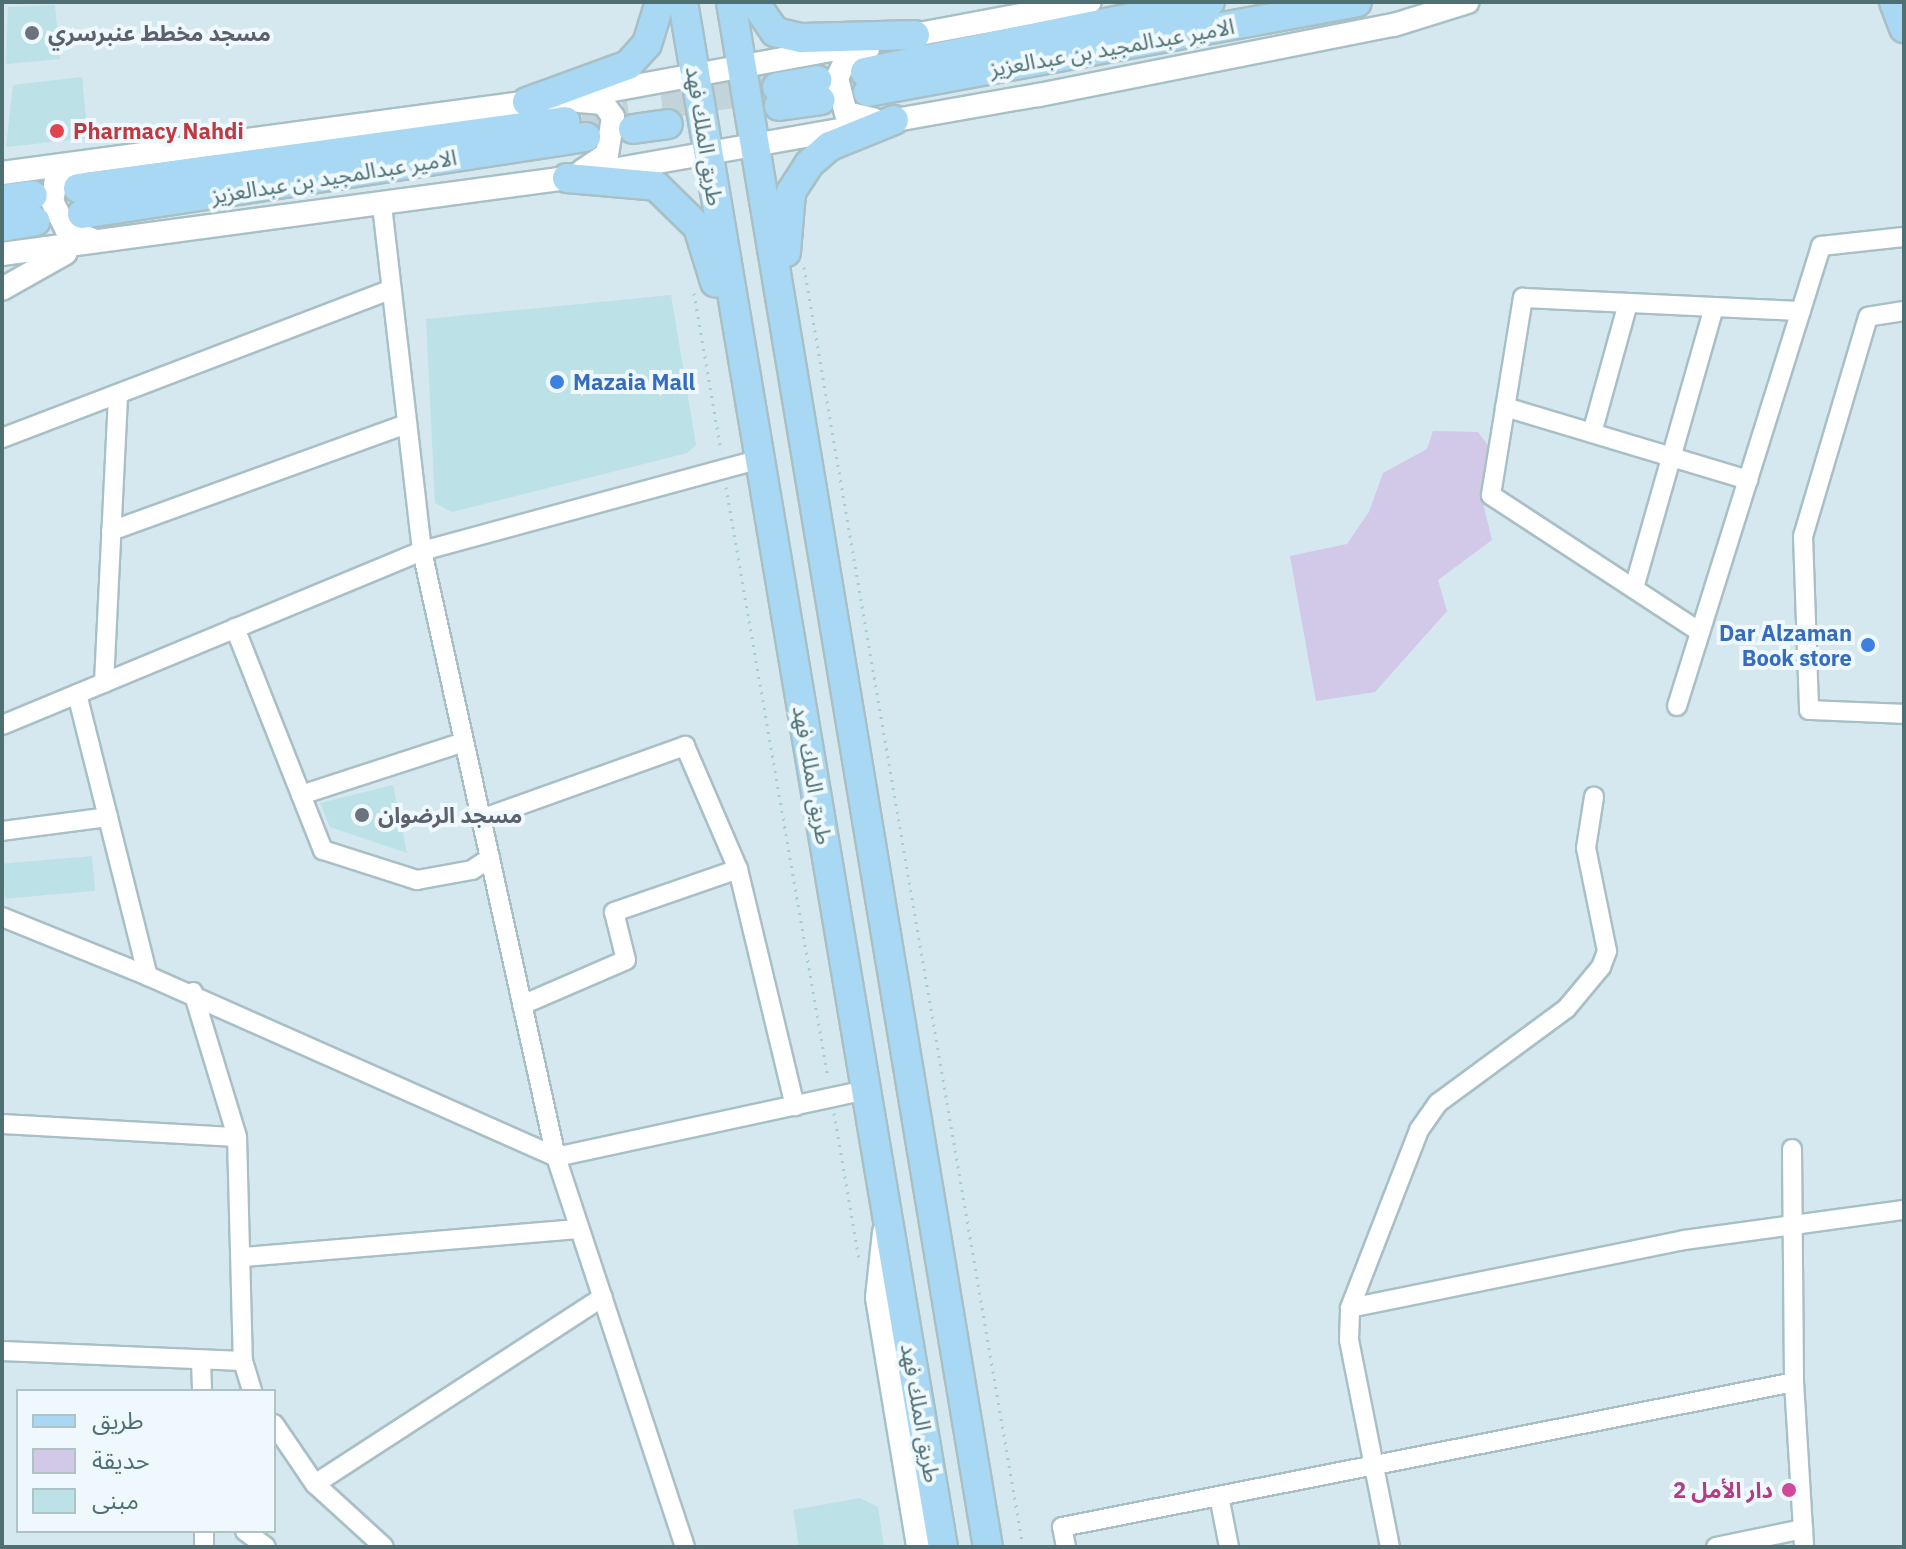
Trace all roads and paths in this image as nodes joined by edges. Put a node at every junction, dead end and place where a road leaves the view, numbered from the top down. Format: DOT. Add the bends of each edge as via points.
graph roads {
  1 [pos="660,2"];
  2 [pos="683,2"];
  3 [pos="731,2"];
  4 [pos="754,2"];
  5 [pos="1090,2"];
  6 [pos="1210,2"];
  7 [pos="1357,2"];
  8 [pos="1468,2"];
  9 [pos="1894,2"];
  10 [pos="1904,28"];
  11 [pos="915,35"];
  12 [pos="886,40"];
  13 [pos="741,67"];
  14 [pos="695,75"];
  15 [pos="819,90"];
  16 [pos="778,97"];
  17 [pos="533,102"];
  18 [pos="665,114"];
  19 [pos="630,120"];
  20 [pos="894,120"];
  21 [pos="584,128"];
  22 [pos="753,145"];
  23 [pos="707,151"];
  24 [pos="2,173"];
  25 [pos="567,178"];
  26 [pos="81,188"];
  27 [pos="2,199"];
  28 [pos="382,203"];
  29 [pos="2,227"];
  30 [pos="1904,237"];
  31 [pos="96,242"];
  32 [pos="801,252"];
  33 [pos="2,254"];
  34 [pos="694,288"];
  35 [pos="2,289"];
  36 [pos="392,289"];
  37 [pos="1628,303"];
  38 [pos="1714,307"];
  39 [pos="1801,311"];
  40 [pos="1904,311"];
  41 [pos="796,392"];
  42 [pos="118,394"];
  43 [pos="749,396"];
  44 [pos="1505,407"];
  45 [pos="407,424"];
  46 [pos="1592,433"];
  47 [pos="2,438"];
  48 [pos="1671,457"];
  49 [pos="760,459"];
  50 [pos="723,469"];
  51 [pos="1748,480"];
  52 [pos="111,531"];
  53 [pos="422,551"];
  54 [pos="1634,588"];
  55 [pos="235,628"];
  56 [pos="1700,632"];
  57 [pos="104,683"];
  58 [pos="77,694"];
  59 [pos="1677,706"];
  60 [pos="1904,714"];
  61 [pos="2,725"];
  62 [pos="464,742"];
  63 [pos="301,795"];
  64 [pos="1594,797"];
  65 [pos="108,817"];
  66 [pos="481,819"];
  67 [pos="2,831"];
  68 [pos="490,858"];
  69 [pos="738,869"];
  70 [pos="2,917"];
  71 [pos="148,976"];
  72 [pos="193,992"];
  73 [pos="522,1005"];
  74 [pos="866,1090"];
  75 [pos="831,1098"];
  76 [pos="795,1106"];
  77 [pos="2,1124"];
  78 [pos="237,1137"];
  79 [pos="1792,1149"];
  80 [pos="556,1157"];
  81 [pos="1904,1210"];
  82 [pos="887,1211"];
  83 [pos="1793,1222"];
  84 [pos="578,1229"];
  85 [pos="244,1257"];
  86 [pos="861,1271"];
  87 [pos="603,1297"];
  88 [pos="1350,1308"];
  89 [pos="2,1351"];
  90 [pos="201,1360"];
  91 [pos="243,1361"];
  92 [pos="1794,1382"];
  93 [pos="202,1389"];
  94 [pos="251,1389"];
  95 [pos="276,1427"];
  96 [pos="1374,1465"];
  97 [pos="315,1484"];
  98 [pos="1219,1496"];
  99 [pos="248,1533"];
  100 [pos="1804,1538"];
  101 [pos="266,1547"];
  102 [pos="384,1547"];
  103 [pos="685,1547"];
  104 [pos="918,1547"];
  105 [pos="943,1547"];
  106 [pos="988,1547"];
  107 [pos="1023,1547"];
  108 [pos="1066,1547"];
  109 [pos="1229,1547"];
  110 [pos="1390,1547"];
  111 [pos="1716,1547"];
  1 -- 17 [label="main road" via="647,44 628,65"];
  2 -- 14 [label="main road, طريق الملك فهد"];
  3 -- 13 [label="main road, طريق الملك فهد"];
  4 -- 11 [label="main road" via="775,32 802,38"];
  5 -- 11 [label="street"];
  6 -- 7 [label="main road, الامير عبدالمجيد بن عبدالعزيز" via="866,82"];
  8 -- 20 [label="street" via="1394,25"];
  9 -- 10 [label="main road"];
  11 -- 12 [label="street"];
  12 -- 13 [label="street"];
  12 -- 20 [label="street" via="846,59 837,78 846,113"];
  13 -- 14 [label="street"];
  13 -- 22 [label="main road, طريق الملك فهد"];
  14 -- 17 [label="street"];
  14 -- 23 [label="main road, طريق الملك فهد"];
  15 -- 16 [label="main road"];
  17 -- 25 [label="street" via="603,103 613,117 607,154"];
  17 -- 26 [label="street"];
  18 -- 19 [label="main road"];
  20 -- 22 [label="street"];
  20 -- 41 [label="main road" via="830,146 791,192 784,219"];
  21 -- 26 [label="main road, الامير عبدالمجيد بن عبدالعزيز"];
  22 -- 23 [label="street"];
  22 -- 41 [label="main road, طريق الملك فهد"];
  23 -- 25 [label="street"];
  23 -- 43 [label="main road, طريق الملك فهد"];
  24 -- 26 [label="street"];
  25 -- 28 [label="street"];
  25 -- 43 [label="main road" via="656,186 685,207 698,227"];
  26 -- 31 [label="street" via="57,174 52,201 66,229"];
  27 -- 29 [label="main road" via="34,208"];
  28 -- 31 [label="street"];
  28 -- 36 [label="street"];
  30 -- 39 [label="street" via="1821,246"];
  31 -- 33 [label="street"];
  31 -- 35 [label="street" via="22,272"];
  32 -- 107 [label="path"];
  34 -- 50 [label="path"];
  36 -- 42 [label="street"];
  36 -- 45 [label="street"];
  37 -- 38 [label="street"];
  37 -- 44 [label="street" via="1523,298"];
  37 -- 46 [label="street"];
  38 -- 39 [label="street"];
  38 -- 48 [label="street"];
  39 -- 51 [label="street"];
  40 -- 60 [label="street" via="1868,317 1803,536 1809,710"];
  41 -- 106 [label="main road, طريق الملك فهد"];
  42 -- 47 [label="street"];
  42 -- 52 [label="street"];
  43 -- 49 [label="main road, طريق الملك فهد"];
  44 -- 46 [label="street"];
  44 -- 54 [label="street" via="1491,495"];
  45 -- 52 [label="street"];
  45 -- 53 [label="street"];
  46 -- 48 [label="street"];
  48 -- 51 [label="street"];
  48 -- 54 [label="street"];
  49 -- 50 [label="street"];
  49 -- 74 [label="main road, طريق الملك فهد"];
  50 -- 53 [label="street"];
  50 -- 75 [label="path"];
  51 -- 56 [label="street"];
  52 -- 57 [label="street"];
  53 -- 55 [label="street"];
  53 -- 62 [label="street"];
  54 -- 56 [label="street"];
  55 -- 57 [label="street"];
  55 -- 63 [label="street"];
  56 -- 59 [label="street"];
  57 -- 58 [label="street"];
  58 -- 61 [label="street"];
  58 -- 65 [label="street"];
  62 -- 63 [label="street"];
  62 -- 66 [label="street"];
  63 -- 68 [label="street" via="323,850 417,880 472,870"];
  64 -- 88 [label="street" via="1586,848 1607,951 1601,967 1566,1009 1438,1103 1419,1130"];
  65 -- 67 [label="street"];
  65 -- 71 [label="street"];
  66 -- 68 [label="street"];
  66 -- 69 [label="street" via="685,746"];
  68 -- 73 [label="street"];
  69 -- 73 [label="street" via="614,912 626,960"];
  69 -- 76 [label="street"];
  70 -- 71 [label="street"];
  71 -- 72 [label="street"];
  72 -- 78 [label="street"];
  72 -- 80 [label="street"];
  73 -- 80 [label="street"];
  74 -- 75 [label="street"];
  74 -- 82 [label="main road, طريق الملك فهد"];
  75 -- 76 [label="street"];
  75 -- 86 [label="path"];
  76 -- 80 [label="street"];
  77 -- 78 [label="street"];
  78 -- 85 [label="street"];
  79 -- 83 [label="street"];
  80 -- 84 [label="street"];
  81 -- 83 [label="street"];
  82 -- 104 [label="street" via="877,1298"];
  82 -- 105 [label="main road, طريق الملك فهد"];
  83 -- 88 [label="street"];
  83 -- 92 [label="street"];
  84 -- 85 [label="street"];
  84 -- 87 [label="street"];
  85 -- 91 [label="street"];
  87 -- 97 [label="street"];
  87 -- 103 [label="street"];
  88 -- 96 [label="street"];
  89 -- 90 [label="street"];
  90 -- 91 [label="street"];
  90 -- 93 [label="street"];
  91 -- 94 [label="street"];
  92 -- 96 [label="street"];
  92 -- 100 [label="street"];
  95 -- 97 [label="street"];
  96 -- 98 [label="street"];
  96 -- 110 [label="street"];
  97 -- 102 [label="street"];
  98 -- 108 [label="street" via="1062,1527"];
  98 -- 109 [label="street"];
  99 -- 101 [label="street"];
  100 -- 111 [label="street"];
}
